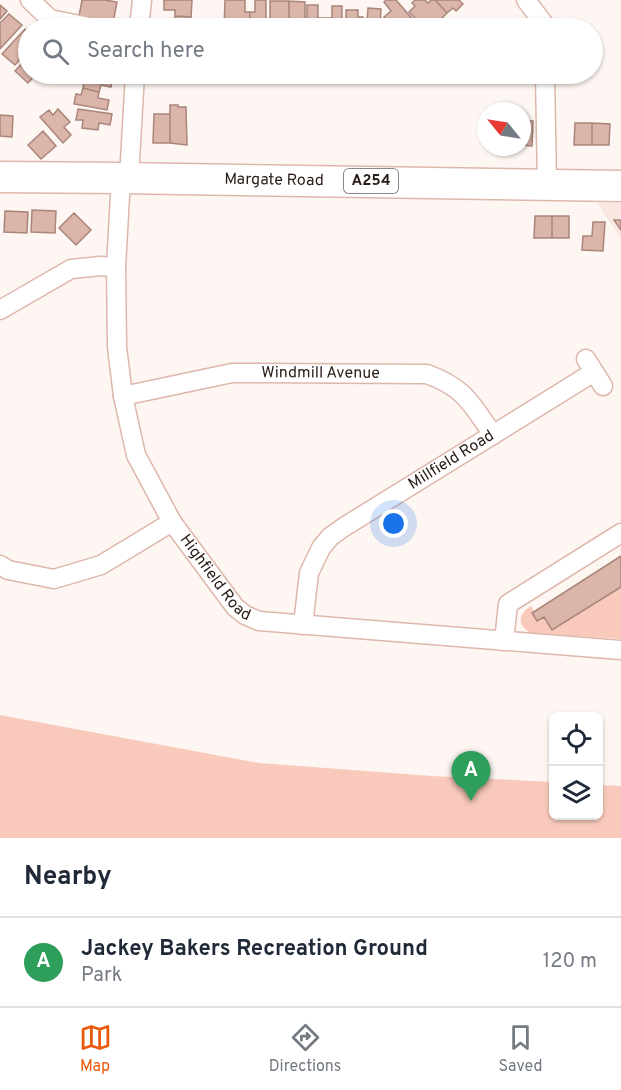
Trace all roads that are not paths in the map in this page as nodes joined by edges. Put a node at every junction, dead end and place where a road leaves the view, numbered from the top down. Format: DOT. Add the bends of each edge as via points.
graph roads {
  1 [pos="30,0"];
  2 [pos="142,0"];
  3 [pos="526,0"];
  4 [pos="49,18"];
  5 [pos="140,18"];
  6 [pos="540,18"];
  7 [pos="134,84"];
  8 [pos="545,84"];
  9 [pos="0,177"];
  10 [pos="125,178"];
  11 [pos="547,184"];
  12 [pos="621,186"];
  13 [pos="116,267"];
  14 [pos="0,310"];
  15 [pos="594,372"];
  16 [pos="123,396"];
  17 [pos="493,435"];
  18 [pos="172,522"];
  19 [pos="621,533"];
  20 [pos="0,565"];
  21 [pos="303,625"];
  22 [pos="504,641"];
  23 [pos="621,650"];
  1 -- 4 [label="street"];
  2 -- 5 [label="street"];
  3 -- 6 [label="street"];
  7 -- 10 [label="street, Highfield Road"];
  8 -- 11 [label="street"];
  9 -- 10 [label="main road, Margate Road / A254"];
  10 -- 11 [label="main road, Margate Road / A254"];
  10 -- 13 [label="street, Highfield Road"];
  11 -- 12 [label="main road, Margate Road / A254"];
  13 -- 14 [label="street" via="71,269"];
  13 -- 16 [label="street, Highfield Road" via="117,347"];
  15 -- 17 [label="street, Millfield Road"];
  16 -- 17 [label="street, Windmill Avenue" via="232,373 427,374 469,399"];
  16 -- 18 [label="street, Highfield Road" via="136,455"];
  17 -- 21 [label="street, Millfield Road" via="330,537 309,573"];
  18 -- 20 [label="street" via="101,565 54,579"];
  18 -- 21 [label="street, Highfield Road" via="245,615 259,621"];
  19 -- 22 [label="street" via="508,604"];
  21 -- 22 [label="street, Highfield Road"];
  22 -- 23 [label="street, Highfield Road"];
}
